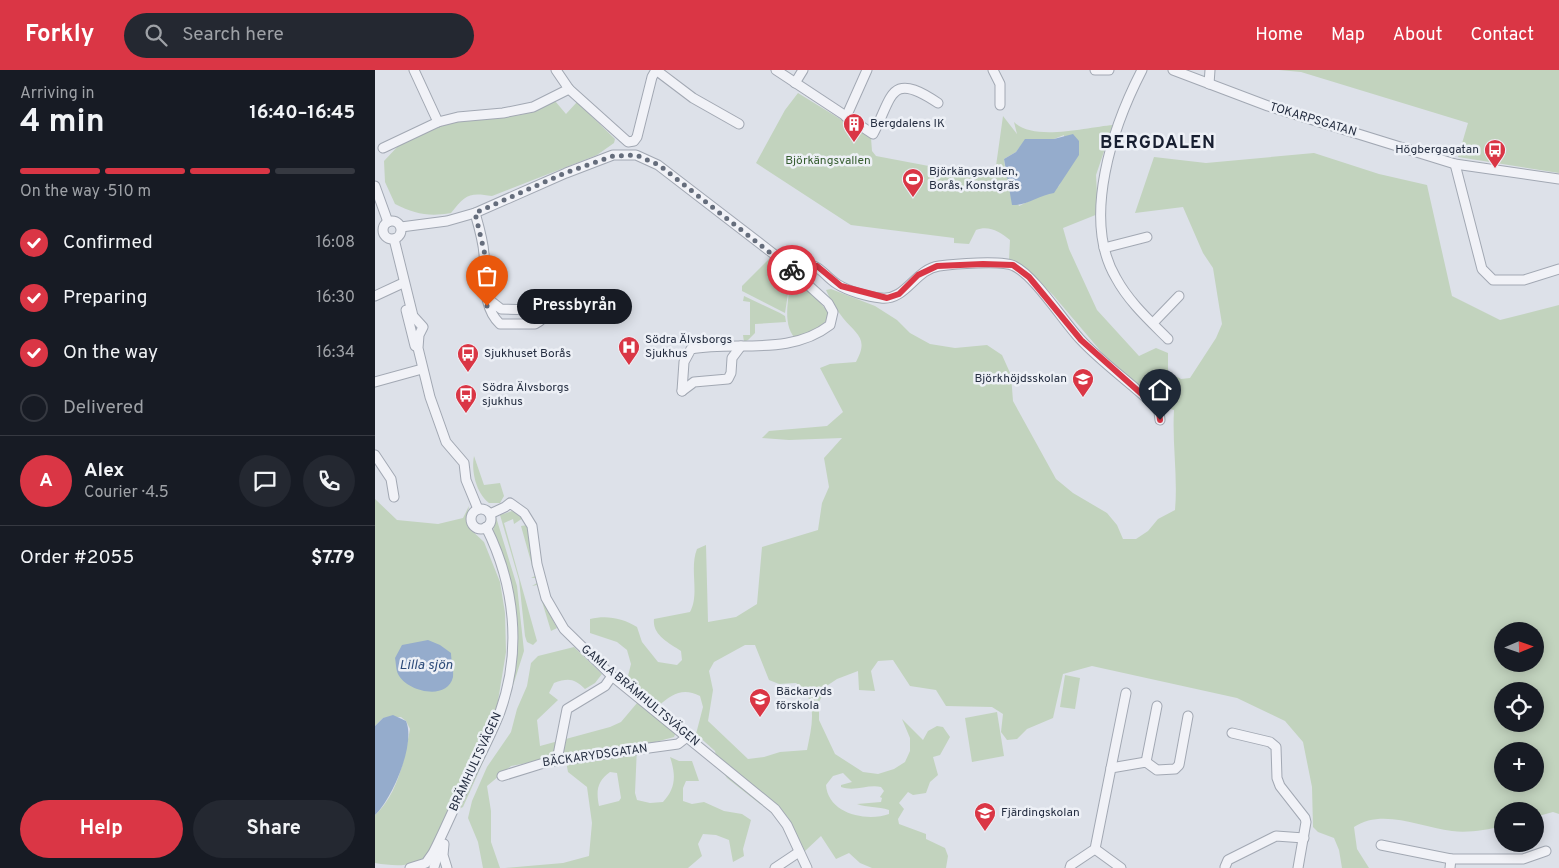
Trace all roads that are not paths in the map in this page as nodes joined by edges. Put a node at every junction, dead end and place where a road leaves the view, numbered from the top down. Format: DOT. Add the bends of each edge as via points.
graph roads {
  1 [pos="414,70"];
  2 [pos="556,70"];
  3 [pos="656,70"];
  4 [pos="776,70"];
  5 [pos="803,70"];
  6 [pos="867,70"];
  7 [pos="993,70"];
  8 [pos="1095,70"];
  9 [pos="1109,70"];
  10 [pos="1142,70"];
  11 [pos="1173,70"];
  12 [pos="1210,70"];
  13 [pos="795,83"];
  14 [pos="1209,84"];
  15 [pos="569,90"];
  16 [pos="939,103"];
  17 [pos="1001,105"];
  18 [pos="846,117"];
  19 [pos="438,122"];
  20 [pos="739,124"];
  21 [pos="383,148"];
  22 [pos="1455,164"];
  23 [pos="1559,179"];
  24 [pos="375,186"];
  25 [pos="475,213"];
  26 [pos="388,222"];
  27 [pos="401,228"];
  28 [pos="379,234"];
  29 [pos="1147,237"];
  30 [pos="394,239"];
  31 [pos="1104,248"];
  32 [pos="1559,269"];
  33 [pos="793,271"];
  34 [pos="404,284"];
  35 [pos="375,296"];
  36 [pos="1179,296"];
  37 [pos="487,298"];
  38 [pos="501,310"];
  39 [pos="497,321"];
  40 [pos="1153,323"];
  41 [pos="1168,339"];
  42 [pos="741,346"];
  43 [pos="723,347"];
  44 [pos="732,358"];
  45 [pos="422,369"];
  46 [pos="684,372"];
  47 [pos="375,382"];
  48 [pos="694,382"];
  49 [pos="1160,420"];
  50 [pos="375,455"];
  51 [pos="394,497"];
  52 [pos="478,509"];
  53 [pos="490,514"];
  54 [pos="486,528"];
  55 [pos="612,676"];
  56 [pos="1125,693"];
  57 [pos="1157,706"];
  58 [pos="1189,716"];
  59 [pos="1232,732"];
  60 [pos="687,737"];
  61 [pos="557,760"];
  62 [pos="1146,762"];
  63 [pos="1111,768"];
  64 [pos="502,776"];
  65 [pos="449,822"];
  66 [pos="444,835"];
  67 [pos="1304,838"];
  68 [pos="1381,845"];
  69 [pos="1095,849"];
  70 [pos="1546,851"];
  71 [pos="799,852"];
  72 [pos="1450,864"];
  73 [pos="1225,867"];
  74 [pos="410,868"];
  75 [pos="434,868"];
  76 [pos="447,868"];
  77 [pos="775,868"];
  78 [pos="807,868"];
  79 [pos="1070,868"];
  80 [pos="1121,868"];
  81 [pos="1298,868"];
  1 -- 19 [label="street"];
  2 -- 15 [label="street"];
  3 -- 15 [label="street" via="634,141 628,142 619,136"];
  3 -- 20 [label="street" via="693,98"];
  4 -- 13 [label="street"];
  5 -- 13 [label="street"];
  6 -- 18 [label="street"];
  7 -- 17 [label="street" via="999,84"];
  8 -- 9 [label="street"];
  10 -- 31 [label="street" via="1120,121 1103,183 1101,217"];
  11 -- 14 [label="street, TOKARPSGATAN"];
  12 -- 14 [label="street"];
  13 -- 18 [label="street"];
  14 -- 22 [label="street, TOKARPSGATAN" via="1268,106"];
  15 -- 19 [label="street" via="533,107"];
  16 -- 18 [label="street" via="919,87 908,84 890,93 873,134"];
  19 -- 21 [label="street"];
  22 -- 23 [label="street"];
  22 -- 32 [label="street" via="1482,269 1493,280 1507,282"];
  24 -- 26 [label="street"];
  25 -- 27 [label="street"];
  25 -- 33 [label="street" via="593,162 613,156 636,155 659,165"];
  25 -- 37 [label="street" via="482,239"];
  26 -- 27 [label="street" via="395,221"];
  26 -- 28 [label="street"];
  27 -- 30 [label="street" via="400,236"];
  28 -- 30 [label="street"];
  29 -- 31 [label="street"];
  30 -- 34 [label="street"];
  31 -- 40 [label="street" via="1115,277 1132,303"];
  33 -- 42 [label="street" via="828,303 833,312 830,325 794,342"];
  33 -- 49 [label="street" via="800,266 817,266 841,286 887,298 899,294 918,275 937,266 1013,265 1029,277 1081,340 1154,405"];
  34 -- 35 [label="street"];
  34 -- 45 [label="street" via="402,293"];
  36 -- 40 [label="street"];
  37 -- 38 [label="street"];
  37 -- 39 [label="street" via="487,306"];
  38 -- 39 [label="street"];
  38 -- 39 [label="street" via="536,310 540,321 500,324"];
  40 -- 41 [label="street"];
  42 -- 43 [label="street"];
  42 -- 44 [label="street"];
  43 -- 44 [label="street"];
  43 -- 46 [label="street" via="691,349 686,355"];
  44 -- 48 [label="street" via="728,378"];
  45 -- 47 [label="street"];
  45 -- 52 [label="street" via="437,422 446,442 464,464 466,480"];
  46 -- 48 [label="street"];
  46 -- 48 [label="street" via="682,391"];
  50 -- 51 [label="street" via="391,479"];
  52 -- 53 [label="street" via="485,509"];
  52 -- 54 [label="street" via="472,521 478,528"];
  53 -- 54 [label="street" via="491,520"];
  53 -- 55 [label="street, GAMLA BRÄMHULTSVÄGEN" via="510,502 524,514 532,526 546,598 558,621"];
  54 -- 65 [label="street, BRÄMHULTSVÄGEN" via="510,598 512,662 500,712"];
  55 -- 60 [label="street, GAMLA BRÄMHULTSVÄGEN"];
  55 -- 61 [label="street" via="605,686 567,709"];
  56 -- 63 [label="street"];
  57 -- 62 [label="street"];
  58 -- 62 [label="street" via="1179,765 1171,771 1157,770"];
  59 -- 67 [label="street" via="1274,744 1278,752 1277,778 1285,794 1305,818"];
  60 -- 61 [label="street, BÄCKARYDSGATAN" via="677,744"];
  60 -- 71 [label="street, GAMLA BRÄMHULTSVÄGEN" via="775,809 787,825"];
  61 -- 64 [label="street, BÄCKARYDSGATAN"];
  62 -- 63 [label="street"];
  63 -- 69 [label="street"];
  65 -- 66 [label="street, BRÄMHULTSVÄGEN"];
  65 -- 74 [label="street, BRÄMHULTSVÄGEN" via="428,861"];
  66 -- 75 [label="street, BRÄMHULTSVÄGEN"];
  66 -- 76 [label="street, BRÄMHULTSVÄGEN" via="443,855"];
  67 -- 73 [label="street" via="1276,836 1228,860"];
  67 -- 81 [label="street"];
  68 -- 72 [label="street"];
  69 -- 79 [label="street"];
  69 -- 80 [label="street"];
  70 -- 72 [label="street" via="1523,859"];
  71 -- 77 [label="street"];
  71 -- 78 [label="street, GAMLA BRÄMHULTSVÄGEN"];
  75 -- 76 [label="street"];
}
